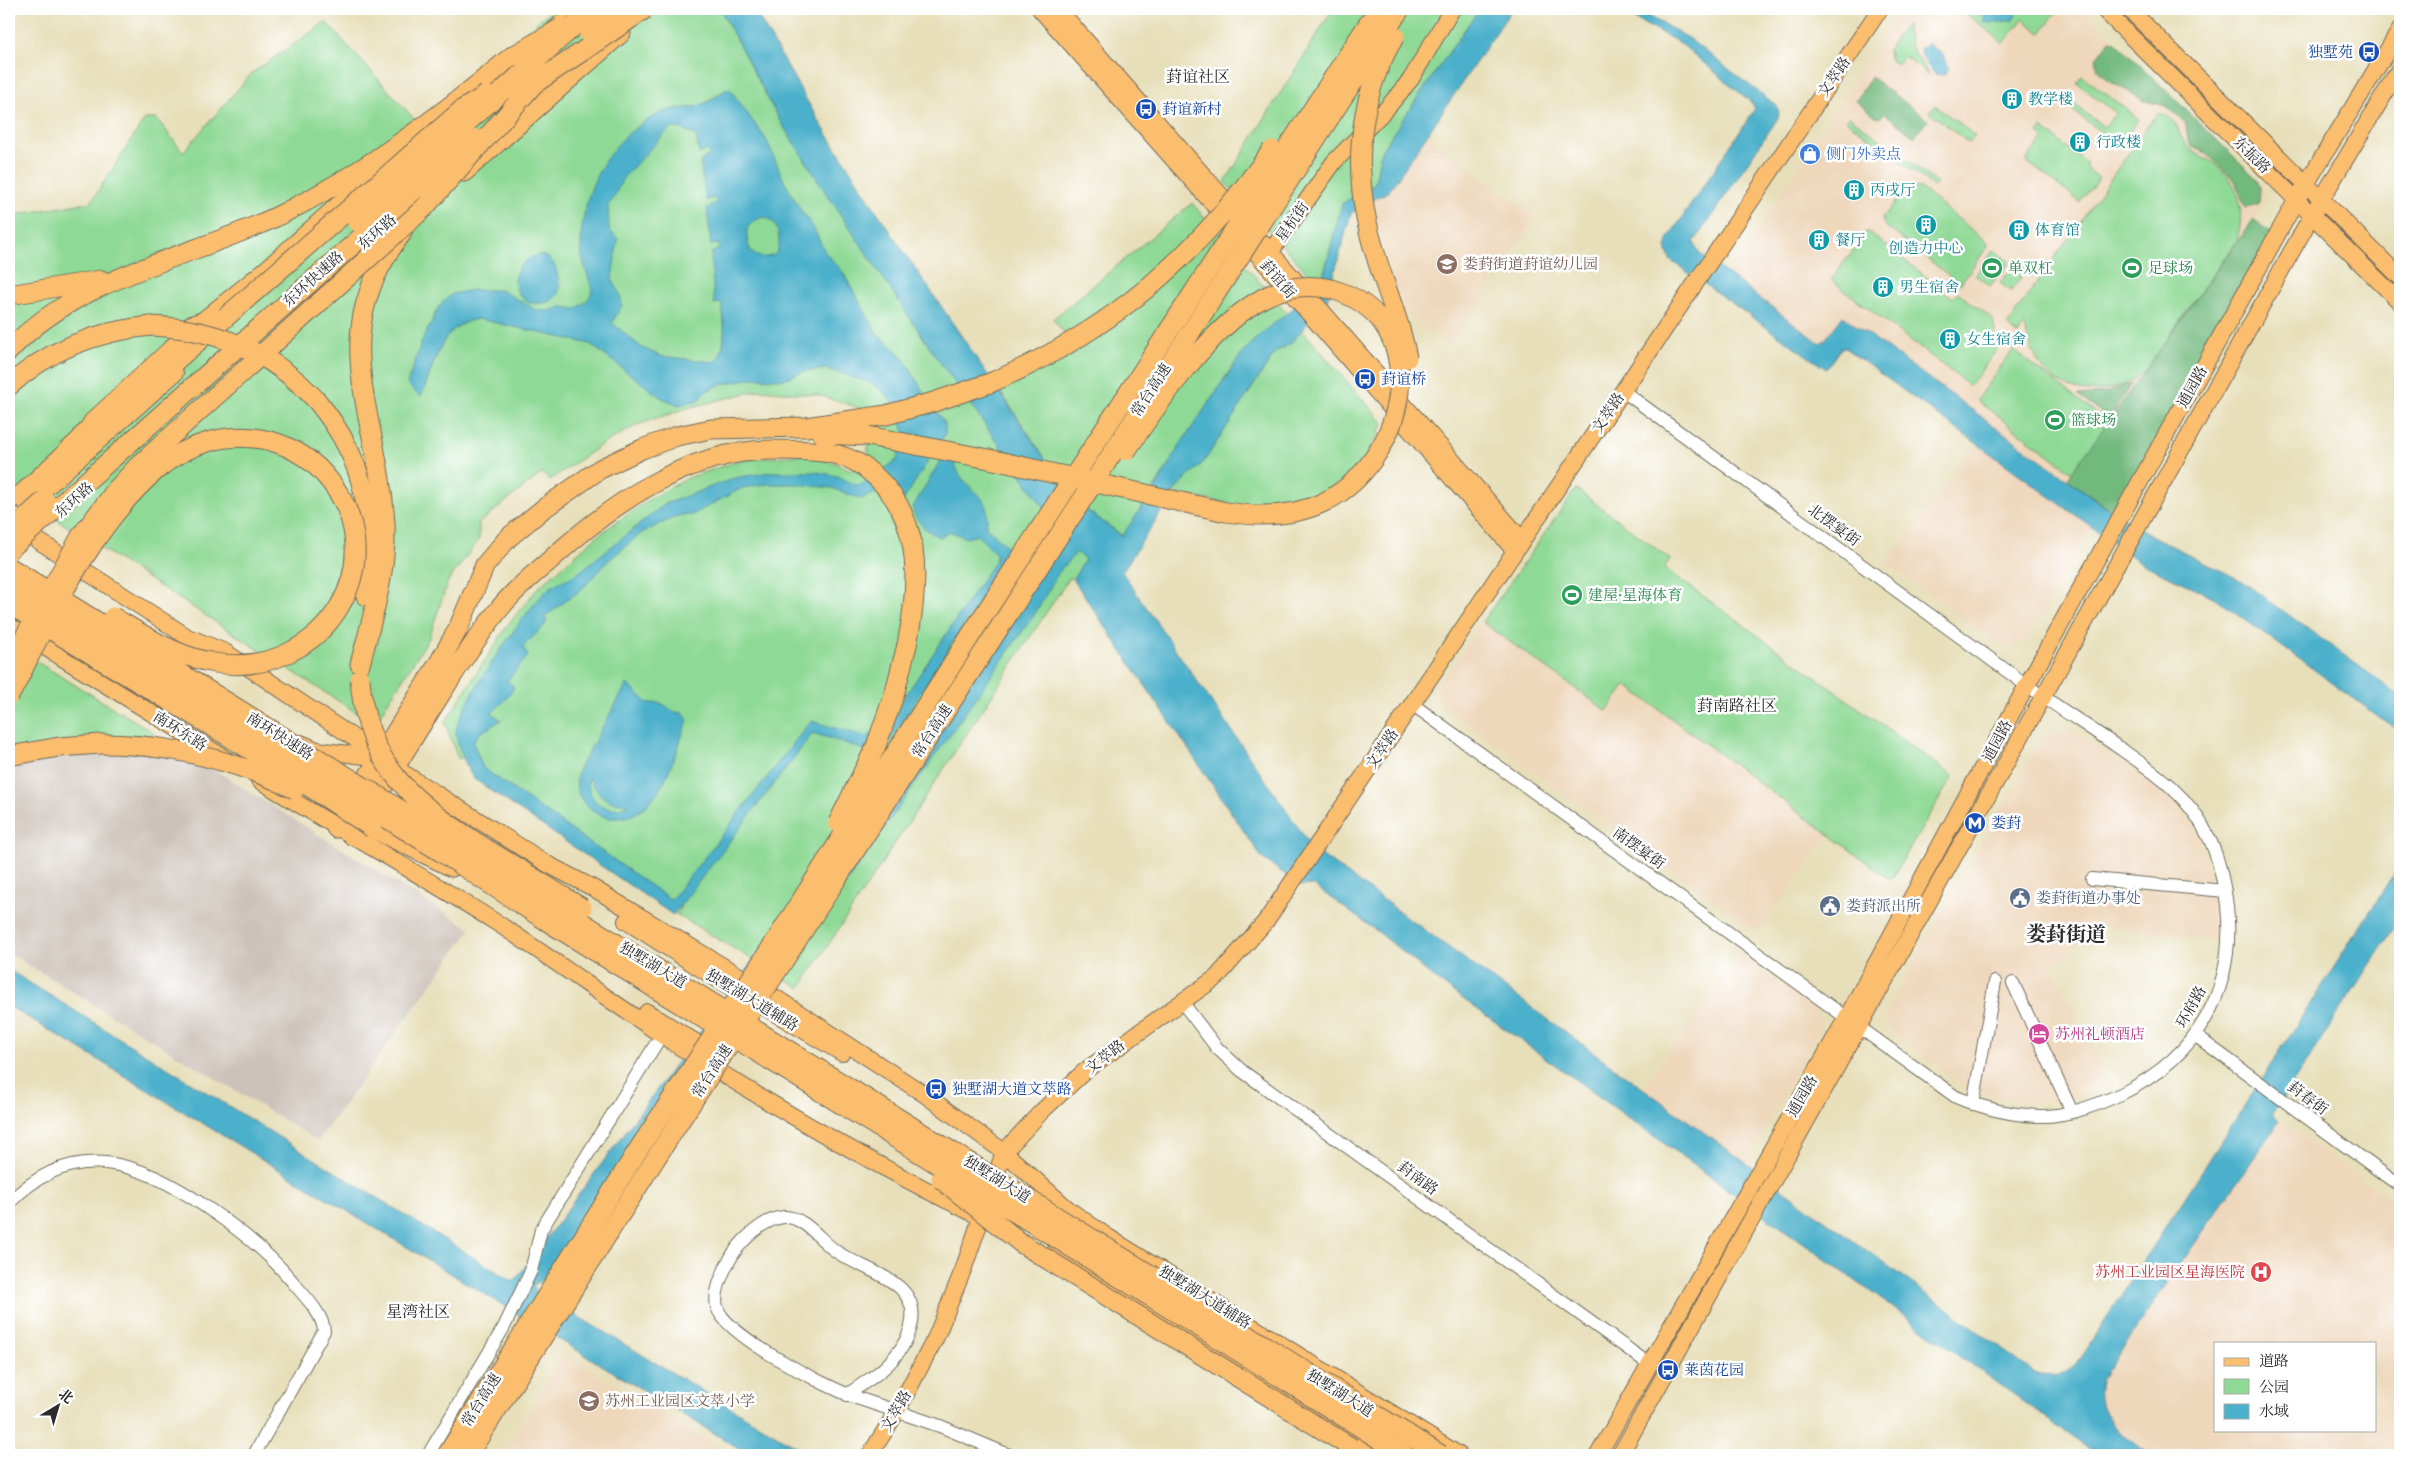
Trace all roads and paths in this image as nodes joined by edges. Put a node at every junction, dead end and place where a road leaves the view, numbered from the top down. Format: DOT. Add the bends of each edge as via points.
graph roads {
  1 [pos="589,9"];
  2 [pos="619,9"];
  3 [pos="634,9"];
  4 [pos="647,9"];
  5 [pos="1040,9"];
  6 [pos="1058,9"];
  7 [pos="1378,9"];
  8 [pos="1400,9"];
  9 [pos="1413,9"];
  10 [pos="1440,9"];
  11 [pos="1452,9"];
  12 [pos="1880,9"];
  13 [pos="2103,9"];
  14 [pos="2129,9"];
  15 [pos="2400,30"];
  16 [pos="2400,68"];
  17 [pos="529,78"];
  18 [pos="453,122"];
  19 [pos="475,148"];
  20 [pos="2307,183"];
  21 [pos="2297,199"];
  22 [pos="2321,199"];
  23 [pos="424,208"];
  24 [pos="2312,215"];
  25 [pos="1265,251"];
  26 [pos="136,272"];
  27 [pos="2400,277"];
  28 [pos="9,295"];
  29 [pos="2400,302"];
  30 [pos="9,351"];
  31 [pos="9,386"];
  32 [pos="1622,390"];
  33 [pos="867,433"];
  34 [pos="83,435"];
  35 [pos="757,450"];
  36 [pos="9,504"];
  37 [pos="9,521"];
  38 [pos="9,533"];
  39 [pos="33,537"];
  40 [pos="1518,546"];
  41 [pos="9,551"];
  42 [pos="9,559"];
  43 [pos="9,567"];
  44 [pos="9,584"];
  45 [pos="9,604"];
  46 [pos="1003,622"];
  47 [pos="9,625"];
  48 [pos="360,664"];
  49 [pos="9,665"];
  50 [pos="2027,685"];
  51 [pos="9,696"];
  52 [pos="2044,696"];
  53 [pos="1412,704"];
  54 [pos="9,756"];
  55 [pos="387,762"];
  56 [pos="372,828"];
  57 [pos="345,832"];
  58 [pos="2092,880"];
  59 [pos="492,887"];
  60 [pos="2225,891"];
  61 [pos="548,913"];
  62 [pos="498,924"];
  63 [pos="1995,982"];
  64 [pos="2013,983"];
  65 [pos="1182,1002"];
  66 [pos="1853,1022"];
  67 [pos="662,1034"];
  68 [pos="2196,1036"];
  69 [pos="685,1042"];
  70 [pos="1973,1104"];
  71 [pos="2072,1112"];
  72 [pos="880,1128"];
  73 [pos="638,1150"];
  74 [pos="1004,1152"];
  75 [pos="1768,1173"];
  76 [pos="2400,1185"];
  77 [pos="1027,1198"];
  78 [pos="9,1204"];
  79 [pos="1068,1209"];
  80 [pos="982,1218"];
  81 [pos="1649,1364"];
  82 [pos="847,1395"];
  83 [pos="897,1411"];
  84 [pos="1361,1449"];
  85 [pos="254,1455"];
  86 [pos="428,1455"];
  87 [pos="447,1455"];
  88 [pos="468,1455"];
  89 [pos="870,1455"];
  90 [pos="1009,1455"];
  91 [pos="1384,1455"];
  92 [pos="1405,1455"];
  93 [pos="1416,1455"];
  94 [pos="1441,1455"];
  95 [pos="1459,1455"];
  96 [pos="1598,1455"];
  97 [pos="1620,1455"];
  1 -- 17 [label="highway, 东环快速路, bridge"];
  1 -- 18 [label="main road, 东环路"];
  1 -- 26 [label="highway, bridge" via="511,58 440,116 330,188 245,231"];
  2 -- 17 [label="highway, 东环快速路, bridge"];
  3 -- 19 [label="main road, 东环路"];
  4 -- 17 [label="highway, bridge"];
  4 -- 23 [label="highway, bridge"];
  5 -- 25 [label="main road, 葑谊街"];
  6 -- 25 [label="main road, 葑谊街"];
  7 -- 33 [label="highway, bridge" via="1219,219 1141,294 1091,330 1024,368 934,402"];
  7 -- 73 [label="highway, 常台高速, bridge"];
  8 -- 46 [label="highway, 常台高速, bridge"];
  9 -- 33 [label="highway, bridge" via="1379,68 1364,120 1360,160 1362,199 1368,227 1405,346 1409,370 1408,406 1394,446 1378,469 1356,491 1307,518 1271,523 1238,522 986,466"];
  10 -- 25 [label="main road, 星杭街" via="1402,73 1326,156"];
  11 -- 25 [label="main road, 星杭街" via="1411,79 1338,157"];
  12 -- 32 [label="main road, 文萃路"];
  13 -- 21 [label="main road, 东振路"];
  14 -- 20 [label="main road, 东振路"];
  15 -- 20 [label="main road, 通园路"];
  16 -- 22 [label="main road, 通园路"];
  17 -- 23 [label="highway, bridge"];
  17 -- 34 [label="highway, bridge" via="463,109 98,428"];
  17 -- 38 [label="highway, 东环快速路, bridge"];
  17 -- 41 [label="highway, 东环快速路, bridge"];
  18 -- 19 [label="main road"];
  18 -- 34 [label="main road" via="413,138 266,269 203,320 191,324 184,337 92,421"];
  18 -- 37 [label="main road, 东环路"];
  19 -- 39 [label="main road, 东环路" via="357,248"];
  20 -- 21 [label="main road, 通园路"];
  20 -- 22 [label="main road, 东振路"];
  21 -- 24 [label="main road, 东振路"];
  21 -- 50 [label="main road, 通园路"];
  22 -- 24 [label="main road, 通园路"];
  22 -- 27 [label="main road, 东振路"];
  23 -- 48 [label="highway, bridge" via="382,262 369,292 360,327 360,375 385,524 377,602"];
  23 -- 49 [label="highway, bridge" via="191,416 116,490 66,559"];
  24 -- 29 [label="main road, 东振路"];
  24 -- 52 [label="main road, 通园路"];
  25 -- 40 [label="main road, 葑谊街"];
  26 -- 28 [label="highway"];
  26 -- 30 [label="highway" via="49,316 21,337"];
  31 -- 48 [label="highway, bridge" via="44,359 78,342 151,326 191,330 223,338 254,351 288,373 317,401 340,433 355,463 365,495 370,547"];
  32 -- 40 [label="main road, 文萃路"];
  32 -- 50 [label="street, 北摆宴街"];
  33 -- 35 [label="highway"];
  33 -- 46 [label="highway, bridge" via="1026,467 1054,474 1100,484 1110,486 1226,512 1250,515 1294,513 1323,503 1351,485 1371,464 1388,436 1398,404 1399,369 1391,341 1381,323 1345,294 1316,287 1276,292 1238,315 1172,388 1129,446 1108,478 1102,486 1081,518"];
  33 -- 55 [label="highway" via="796,435 752,429 711,429 677,436 600,469 543,509 508,538 484,565 458,629"];
  34 -- 36 [label="main road"];
  35 -- 55 [label="highway" via="695,466 651,484 571,541 501,607"];
  35 -- 73 [label="highway, bridge" via="836,454 851,459 888,489 905,516 911,537 915,577 913,615 894,695 868,765 828,843 692,1053"];
  37 -- 39 [label="main road"];
  39 -- 42 [label="main road, 东环路"];
  39 -- 55 [label="main road" via="193,640 225,652"];
  40 -- 53 [label="main road, 文萃路"];
  41 -- 51 [label="highway, bridge" via="66,588 74,593 106,614 172,650 213,663 242,665 260,664 286,655 325,627 345,596 353,568 354,549 350,521 339,495 322,472 300,454 273,442 245,437 199,445 176,456 149,477 97,540 84,558 72,578 68,586 63,594 45,625"];
  42 -- 55 [label="main road" via="310,748"];
  43 -- 61 [label="highway, 南环快速路, bridge"];
  44 -- 59 [label="highway, 南环快速路, bridge" via="441,852"];
  45 -- 56 [label="highway, bridge" via="211,724"];
  46 -- 88 [label="highway, 常台高速, bridge"];
  47 -- 57 [label="main road, 南环东路"];
  48 -- 77 [label="highway, bridge" via="362,702 376,745 394,774 425,807 927,1124"];
  50 -- 52 [label="street, 环府路"];
  50 -- 66 [label="main road, 通园路"];
  52 -- 60 [label="street, 环府路" via="2165,780 2190,806 2208,836"];
  52 -- 66 [label="main road, 通园路"];
  53 -- 65 [label="main road, 文萃路" via="1266,921 1227,967"];
  53 -- 66 [label="street, 南摆宴街"];
  54 -- 56 [label="highway, bridge" via="101,744 178,751 238,766 280,781"];
  55 -- 57 [label="highway"];
  55 -- 74 [label="main road, 独墅湖大道辅路, bridge" via="549,865 593,888 721,973 922,1100 963,1122"];
  56 -- 59 [label="highway, bridge"];
  57 -- 62 [label="main road"];
  58 -- 60 [label="street"];
  59 -- 61 [label="highway, 南环快速路, bridge"];
  60 -- 68 [label="street, 环府路" via="2229,923 2224,973 2209,1014"];
  61 -- 72 [label="highway, 独墅湖大道, bridge"];
  61 -- 77 [label="highway, 独墅湖大道, bridge" via="671,976"];
  62 -- 67 [label="main road"];
  62 -- 69 [label="main road"];
  63 -- 70 [label="street"];
  64 -- 71 [label="street"];
  65 -- 74 [label="main road, 文萃路" via="1086,1070"];
  65 -- 81 [label="street, 葑南路" via="1217,1048 1242,1071"];
  66 -- 70 [label="street, 环府路" via="1956,1097"];
  66 -- 75 [label="main road, 通园路"];
  67 -- 69 [label="main road"];
  67 -- 86 [label="street" via="541,1230 531,1271 504,1326"];
  68 -- 71 [label="street, 环府路" via="2172,1061 2146,1081 2104,1102"];
  68 -- 76 [label="street, 葑春街"];
  69 -- 80 [label="main road, bridge" via="840,1144"];
  70 -- 71 [label="street, 环府路" via="2041,1116"];
  72 -- 84 [label="highway, bridge" via="1021,1243"];
  72 -- 92 [label="highway, 独墅湖大道, bridge"];
  73 -- 87 [label="highway, 常台高速, bridge"];
  74 -- 79 [label="main road, 独墅湖大道辅路"];
  74 -- 80 [label="main road, 文萃路"];
  75 -- 81 [label="main road, 通园路" via="1740,1205"];
  75 -- 97 [label="main road, 通园路" via="1754,1215"];
  77 -- 94 [label="highway, 独墅湖大道, bridge"];
  78 -- 85 [label="street" via="45,1174 66,1166 88,1162 124,1165 152,1174 193,1198 246,1235 273,1260 318,1314 324,1331"];
  79 -- 80 [label="main road" via="1046,1202 1026,1202"];
  79 -- 95 [label="main road, 独墅湖大道辅路"];
  80 -- 83 [label="main road, 文萃路" via="936,1337"];
  80 -- 84 [label="main road" via="1074,1265"];
  81 -- 96 [label="main road, 通园路"];
  82 -- 82 [label="street" via="882,1370 898,1352 913,1322 910,1300 896,1284 836,1251 804,1224 790,1218 776,1219 750,1236 734,1254 719,1288 718,1311 741,1333 779,1359"];
  82 -- 83 [label="street"];
  83 -- 89 [label="main road, 文萃路"];
  83 -- 90 [label="street"];
  84 -- 91 [label="main road"];
  84 -- 93 [label="main road" via="1398,1445"];
}
